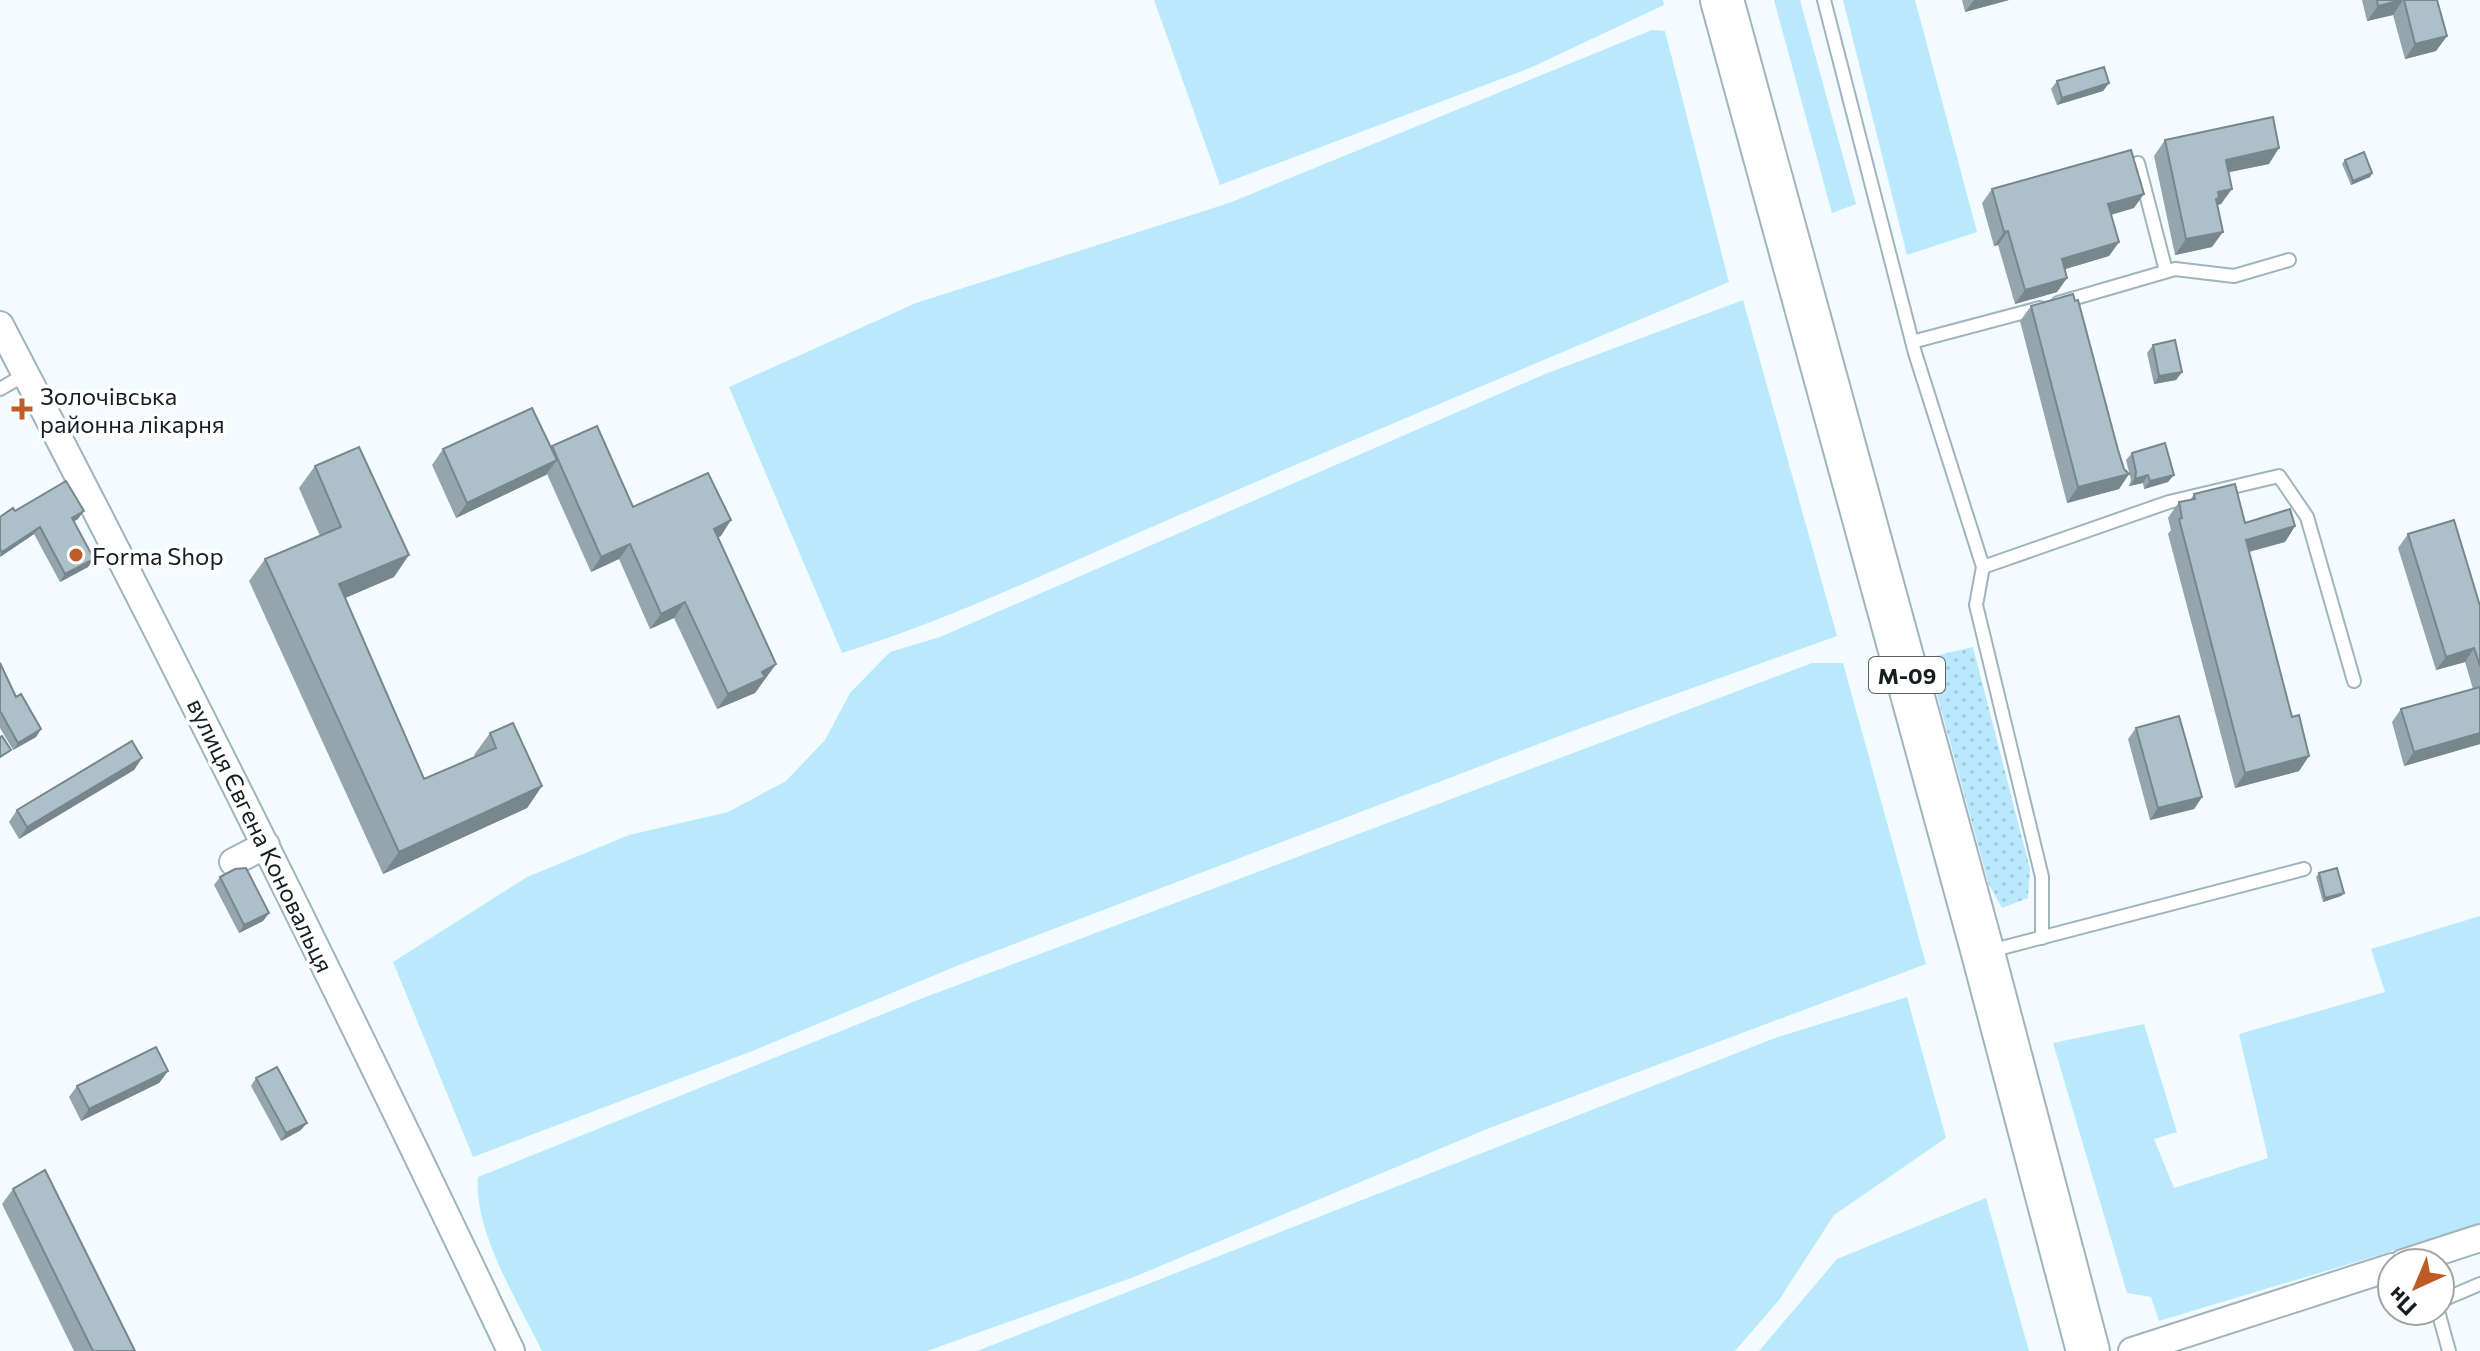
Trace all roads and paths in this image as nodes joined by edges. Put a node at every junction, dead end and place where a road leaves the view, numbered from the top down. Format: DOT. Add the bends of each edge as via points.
graph roads {
  1 [pos="1722,0"];
  2 [pos="1824,0"];
  3 [pos="2138,163"];
  4 [pos="2289,260"];
  5 [pos="2166,271"];
  6 [pos="2075,298"];
  7 [pos="2079,313"];
  8 [pos="0,325"];
  9 [pos="1912,342"];
  10 [pos="26,374"];
  11 [pos="0,389"];
  12 [pos="1983,567"];
  13 [pos="2354,681"];
  14 [pos="266,845"];
  15 [pos="233,862"];
  16 [pos="2304,869"];
  17 [pos="2042,938"];
  18 [pos="1983,953"];
  19 [pos="2480,1238"];
  20 [pos="2455,1247"];
  21 [pos="2376,1272"];
  22 [pos="2480,1284"];
  23 [pos="2456,1294"];
  24 [pos="2442,1327"];
  25 [pos="511,1351"];
  26 [pos="2088,1351"];
  27 [pos="2132,1351"];
  28 [pos="2449,1351"];
  1 -- 18 [label="highway, М-09"];
  2 -- 9 [label="lane"];
  3 -- 5 [label="lane"];
  4 -- 5 [label="lane" via="2234,276"];
  5 -- 6 [label="lane"];
  6 -- 7 [label="lane"];
  6 -- 9 [label="lane"];
  8 -- 10 [label="street, вулиця Євгена Коновальця"];
  9 -- 12 [label="lane"];
  10 -- 11 [label="lane"];
  10 -- 14 [label="street, вулиця Євгена Коновальця"];
  12 -- 13 [label="lane" via="2169,502 2279,476 2307,517"];
  12 -- 17 [label="lane" via="1976,605 2042,877"];
  14 -- 15 [label="street"];
  14 -- 25 [label="street, вулиця Євгена Коновальця"];
  16 -- 17 [label="lane"];
  17 -- 18 [label="lane"];
  18 -- 26 [label="highway, М-09"];
  19 -- 20 [label="street"];
  21 -- 27 [label="street"];
  22 -- 23 [label="lane"];
  24 -- 28 [label="lane"];
}
